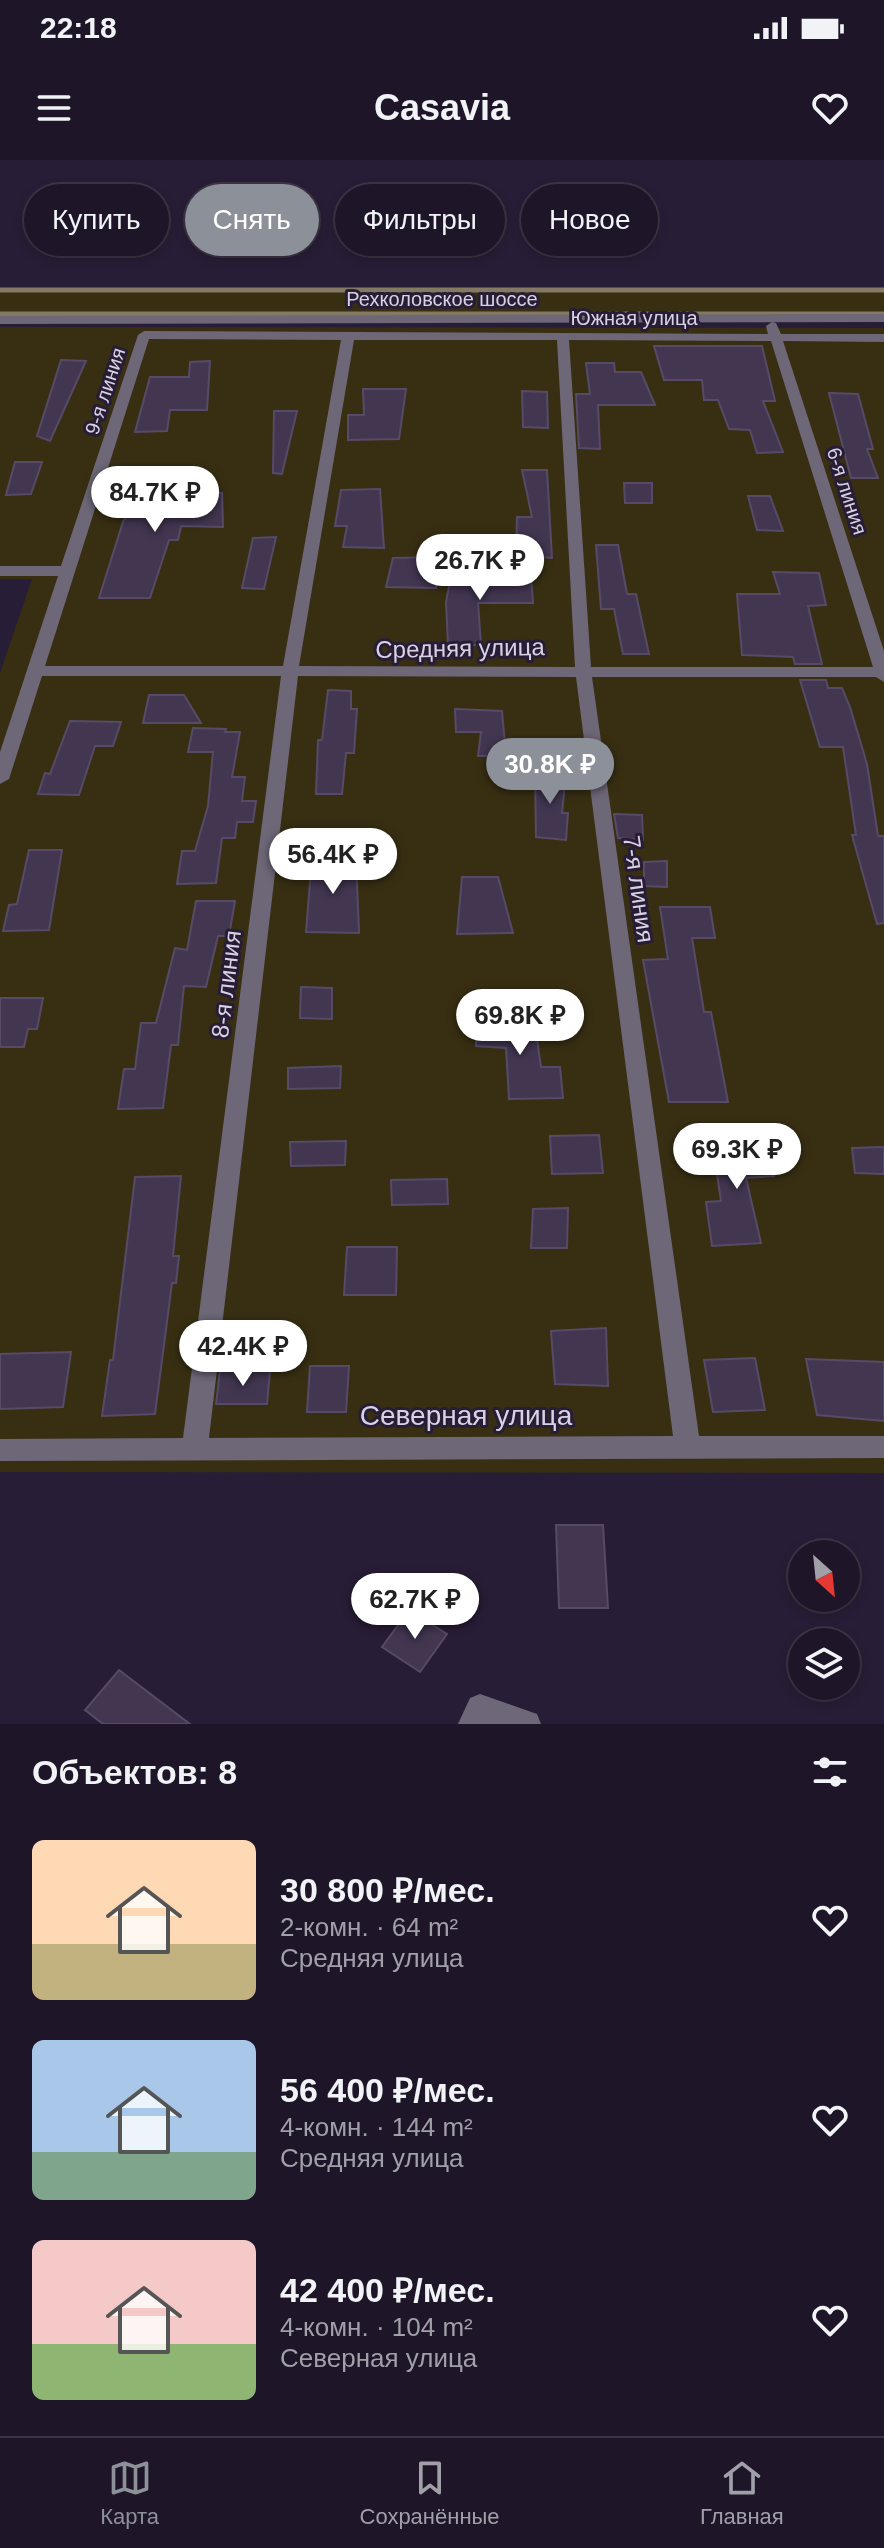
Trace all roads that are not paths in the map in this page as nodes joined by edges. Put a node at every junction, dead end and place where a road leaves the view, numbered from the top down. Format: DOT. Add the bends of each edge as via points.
graph roads {
  1 [pos="770,318"];
  2 [pos="884,318"];
  3 [pos="0,320"];
  4 [pos="144,335"];
  5 [pos="348,337"];
  6 [pos="774,337"];
  7 [pos="563,338"];
  8 [pos="884,338"];
  9 [pos="0,571"];
  10 [pos="69,571"];
  11 [pos="583,670"];
  12 [pos="37,671"];
  13 [pos="290,673"];
  14 [pos="883,674"];
  15 [pos="0,779"];
  16 [pos="687,1446"];
  17 [pos="884,1447"];
  18 [pos="195,1449"];
  19 [pos="0,1450"];
  20 [pos="473,1724"];
  21 [pos="526,1724"];
  1 -- 2 [label="street, Рехколовское шоссе"];
  1 -- 3 [label="street, Рехколовское шоссе"];
  1 -- 6 [label="street, 6-я линия"];
  4 -- 5 [label="street, Южная улица"];
  4 -- 10 [label="street, 9-я линия"];
  5 -- 7 [label="street, Южная улица"];
  5 -- 13 [label="street, 8-я линия"];
  6 -- 7 [label="street, Южная улица"];
  6 -- 8 [label="street, Южная улица"];
  6 -- 14 [label="street, 6-я линия"];
  7 -- 11 [label="street, 7-я линия"];
  9 -- 10 [label="street"];
  10 -- 12 [label="street, 9-я линия"];
  11 -- 13 [label="street, Средняя улица"];
  11 -- 14 [label="street, Средняя улица"];
  11 -- 16 [label="street, 7-я линия"];
  12 -- 13 [label="street, Средняя улица"];
  12 -- 15 [label="street, 9-я линия"];
  13 -- 18 [label="street, 8-я линия"];
  16 -- 17 [label="street, Северная улица"];
  16 -- 18 [label="street, Северная улица"];
  18 -- 19 [label="street, Северная улица"];
  20 -- 21 [label="street" via="480,1708"];
}
